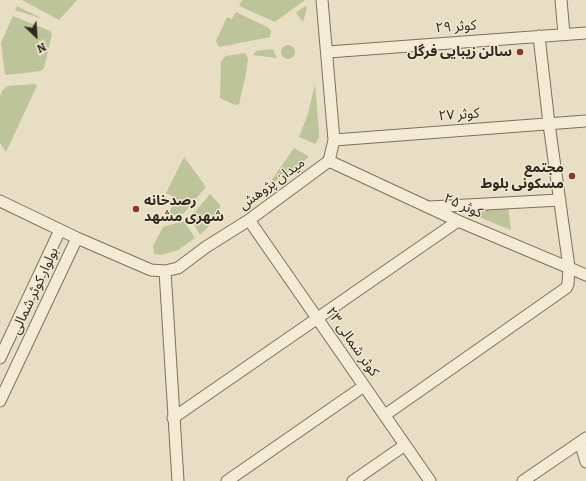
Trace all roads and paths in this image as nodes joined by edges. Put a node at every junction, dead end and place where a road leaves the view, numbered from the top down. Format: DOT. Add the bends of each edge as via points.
graph roads {
  1 [pos="322,0"];
  2 [pos="560,0"];
  3 [pos="586,33"];
  4 [pos="564,34"];
  5 [pos="539,36"];
  6 [pos="328,52"];
  7 [pos="586,121"];
  8 [pos="549,124"];
  9 [pos="334,140"];
  10 [pos="329,161"];
  11 [pos="560,200"];
  12 [pos="0,201"];
  13 [pos="429,207"];
  14 [pos="249,220"];
  15 [pos="458,221"];
  16 [pos="60,230"];
  17 [pos="77,238"];
  18 [pos="569,267"];
  19 [pos="165,271"];
  20 [pos="586,275"];
  21 [pos="317,318"];
  22 [pos="0,358"];
  23 [pos="364,386"];
  24 [pos="0,401"];
  25 [pos="384,415"];
  26 [pos="173,418"];
  27 [pos="583,440"];
  28 [pos="405,446"];
  29 [pos="586,462"];
  30 [pos="178,481"];
  31 [pos="227,481"];
  32 [pos="353,481"];
  33 [pos="430,481"];
  34 [pos="523,481"];
  1 -- 6 [label="street"];
  2 -- 4 [label="street"];
  3 -- 4 [label="street, کوثر ۲۹"];
  4 -- 5 [label="street, کوثر ۲۹"];
  5 -- 6 [label="street, کوثر ۲۹"];
  5 -- 8 [label="street"];
  6 -- 9 [label="street"];
  7 -- 8 [label="street, کوثر ۲۷"];
  8 -- 9 [label="street, کوثر ۲۷"];
  8 -- 11 [label="street"];
  9 -- 10 [label="street"];
  10 -- 13 [label="street, کوثر ۲۵"];
  10 -- 14 [label="street, میدان پژوهش"];
  11 -- 13 [label="street"];
  11 -- 18 [label="street"];
  12 -- 16 [label="street"];
  13 -- 15 [label="street, کوثر ۲۵"];
  14 -- 19 [label="street, میدان پژوهش" via="178,268"];
  14 -- 21 [label="street, کوثر شمالی ۲۳"];
  15 -- 18 [label="street, کوثر ۲۵"];
  15 -- 21 [label="street"];
  16 -- 17 [label="street"];
  16 -- 22 [label="street, بولوار کوثر شمالی"];
  17 -- 19 [label="street" via="151,270"];
  17 -- 24 [label="street, بولوار کوثر شمالی"];
  18 -- 20 [label="street, کوثر ۲۵"];
  18 -- 25 [label="street" via="566,288"];
  19 -- 26 [label="street"];
  21 -- 23 [label="street, کوثر شمالی ۲۳"];
  21 -- 26 [label="street"];
  23 -- 25 [label="street, کوثر شمالی ۲۳"];
  23 -- 31 [label="street"];
  25 -- 28 [label="street, کوثر شمالی ۲۳"];
  26 -- 30 [label="street"];
  27 -- 29 [label="street"];
  27 -- 34 [label="street"];
  28 -- 32 [label="street"];
  28 -- 33 [label="street, کوثر شمالی ۲۳"];
}
